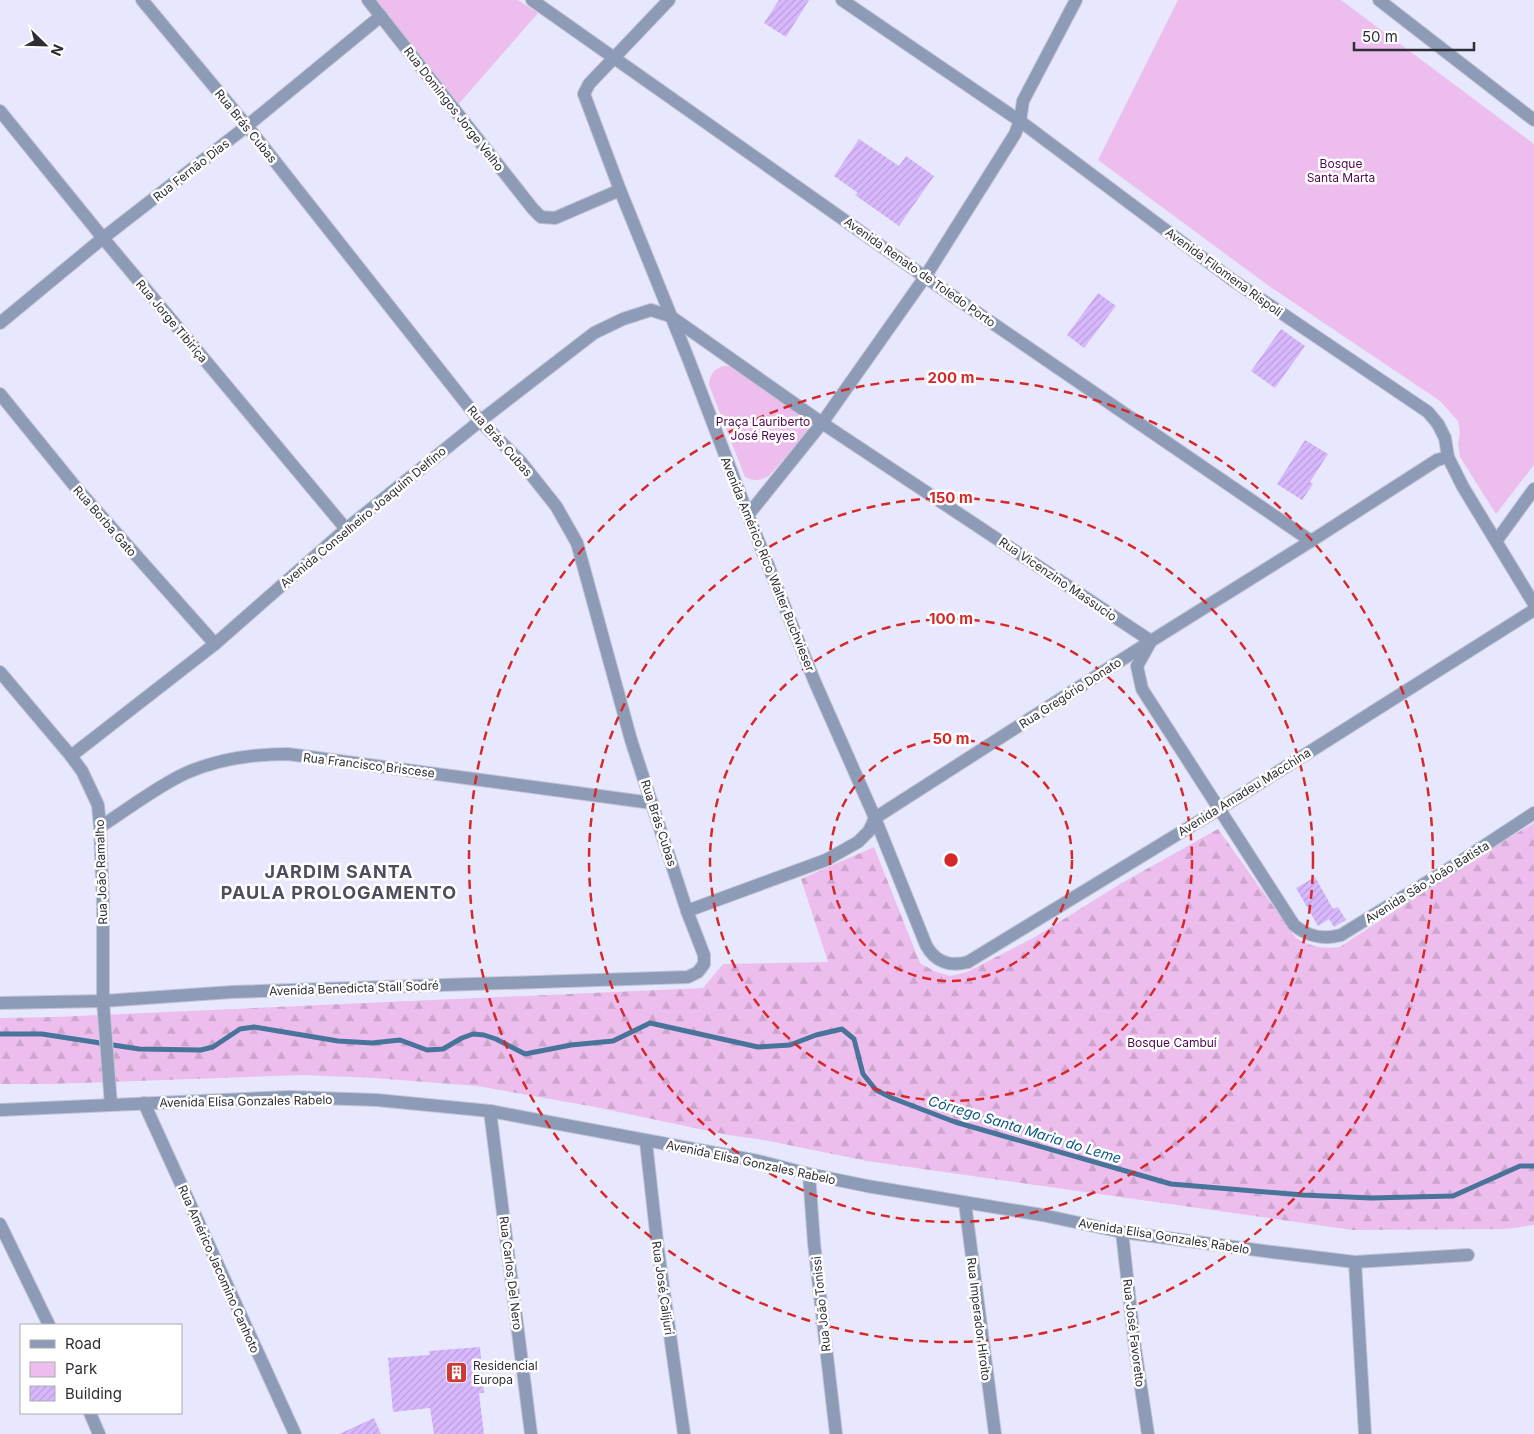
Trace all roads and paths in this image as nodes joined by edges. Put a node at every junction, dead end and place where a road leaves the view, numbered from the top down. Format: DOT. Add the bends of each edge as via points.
graph roads {
  1 [pos="142,0"];
  2 [pos="368,0"];
  3 [pos="532,0"];
  4 [pos="669,0"];
  5 [pos="842,0"];
  6 [pos="1076,0"];
  7 [pos="1378,0"];
  8 [pos="381,16"];
  9 [pos="615,58"];
  10 [pos="0,111"];
  11 [pos="1534,120"];
  12 [pos="1020,121"];
  13 [pos="247,126"];
  14 [pos="620,190"];
  15 [pos="103,238"];
  16 [pos="925,277"];
  17 [pos="670,316"];
  18 [pos="0,323"];
  19 [pos="0,394"];
  20 [pos="480,421"];
  21 [pos="822,423"];
  22 [pos="1448,457"];
  23 [pos="1534,489"];
  24 [pos="748,515"];
  25 [pos="346,529"];
  26 [pos="1497,540"];
  27 [pos="1311,541"];
  28 [pos="1534,604"];
  29 [pos="1534,610"];
  30 [pos="1151,641"];
  31 [pos="214,644"];
  32 [pos="0,672"];
  33 [pos="71,756"];
  34 [pos="652,803"];
  35 [pos="1219,809"];
  36 [pos="1534,814"];
  37 [pos="875,818"];
  38 [pos="100,826"];
  39 [pos="688,911"];
  40 [pos="704,964"];
  41 [pos="950,965"];
  42 [pos="103,1001"];
  43 [pos="0,1003"];
  44 [pos="144,1103"];
  45 [pos="111,1105"];
  46 [pos="0,1110"];
  47 [pos="490,1111"];
  48 [pos="646,1142"];
  49 [pos="809,1174"];
  50 [pos="965,1203"];
  51 [pos="0,1224"];
  52 [pos="1122,1232"];
  53 [pos="1468,1255"];
  54 [pos="1355,1262"];
  55 [pos="49,1324"];
  56 [pos="90,1414"];
  57 [pos="99,1434"];
  58 [pos="295,1434"];
  59 [pos="531,1434"];
  60 [pos="684,1434"];
  61 [pos="836,1434"];
  62 [pos="995,1434"];
  63 [pos="1148,1434"];
  64 [pos="1365,1434"];
  1 -- 13 [label="street, Rua Brás Cubas"];
  2 -- 8 [label="street, Rua Domingos Jorge Velho"];
  3 -- 9 [label="street, Avenida Renato de Toledo Porto"];
  4 -- 9 [label="street"];
  5 -- 12 [label="street, Avenida Filomena Rispoli"];
  6 -- 12 [label="street" via="1023,101"];
  7 -- 11 [label="street"];
  8 -- 13 [label="street, Rua Fernão Dias"];
  8 -- 14 [label="street, Rua Domingos Jorge Velho" via="541,217 555,218"];
  9 -- 14 [label="street, Avenida Américo Rico Walter Buchvieser" via="589,84 584,94"];
  9 -- 16 [label="street, Avenida Renato de Toledo Porto"];
  10 -- 15 [label="street, Rua Jorge Tibiriça"];
  12 -- 16 [label="street"];
  12 -- 22 [label="street, Avenida Filomena Rispoli" via="1231,279 1428,412 1445,438"];
  13 -- 15 [label="street, Rua Fernão Dias"];
  13 -- 20 [label="street, Rua Brás Cubas"];
  14 -- 17 [label="street, Avenida Américo Rico Walter Buchvieser"];
  15 -- 18 [label="street, Rua Fernão Dias"];
  15 -- 25 [label="street, Rua Jorge Tibiriça"];
  16 -- 21 [label="street"];
  16 -- 27 [label="street, Avenida Renato de Toledo Porto"];
  17 -- 20 [label="street, Avenida Conselheiro Joaquim Delfino" via="651,310 594,333"];
  17 -- 21 [label="street, Rua Vicenzino Massucio"];
  17 -- 24 [label="street, Avenida Américo Rico Walter Buchvieser"];
  19 -- 31 [label="street, Rua Borba Gato" via="78,490"];
  20 -- 25 [label="street, Avenida Conselheiro Joaquim Delfino"];
  20 -- 34 [label="street, Rua Brás Cubas" via="533,477 556,506 577,543 631,740"];
  21 -- 24 [label="street"];
  21 -- 30 [label="street, Rua Vicenzino Massucio"];
  22 -- 26 [label="street, Avenida Filomena Rispoli"];
  22 -- 27 [label="street, Rua Gregório Donato" via="1438,460"];
  23 -- 26 [label="street"];
  24 -- 37 [label="street, Avenida Américo Rico Walter Buchvieser" via="814,680"];
  25 -- 31 [label="street, Avenida Conselheiro Joaquim Delfino"];
  26 -- 28 [label="street, Avenida Filomena Rispoli"];
  27 -- 30 [label="street, Rua Gregório Donato"];
  29 -- 35 [label="street, Avenida Amadeu Macchina"];
  30 -- 35 [label="street" via="1137,666 1142,689"];
  30 -- 37 [label="street, Rua Gregório Donato"];
  31 -- 33 [label="street, Avenida Conselheiro Joaquim Delfino"];
  32 -- 33 [label="street, Rua João Ramalho"];
  33 -- 38 [label="street, Rua João Ramalho" via="98,805"];
  34 -- 38 [label="street, Rua Francisco Briscese" via="273,754 218,762 185,774"];
  34 -- 39 [label="street, Rua Brás Cubas"];
  35 -- 36 [label="street, Avenida São João Batista" via="1294,925 1326,938 1350,930"];
  35 -- 41 [label="street, Avenida Amadeu Macchina" via="968,962"];
  37 -- 39 [label="street, Rua Gregório Donato" via="869,831 858,842 826,860"];
  37 -- 41 [label="street, Avenida Américo Rico Walter Buchvieser" via="930,953"];
  38 -- 42 [label="street, Rua João Ramalho"];
  39 -- 40 [label="street, Rua Brás Cubas" via="704,955"];
  40 -- 42 [label="street, Avenida Benedicta Stall Sodré" via="688,977 232,992"];
  42 -- 43 [label="street, Avenida Benedicta Stall Sodré"];
  42 -- 45 [label="street, Rua João Ramalho"];
  44 -- 45 [label="street, Avenida Elisa Gonzales Rabelo"];
  44 -- 47 [label="street, Avenida Elisa Gonzales Rabelo" via="290,1097 377,1100"];
  44 -- 58 [label="street, Rua Américo Jacomino Canhoto"];
  45 -- 46 [label="street, Avenida Elisa Gonzales Rabelo"];
  47 -- 48 [label="street, Avenida Elisa Gonzales Rabelo"];
  47 -- 59 [label="street, Rua Carlos Del Nero"];
  48 -- 49 [label="street, Avenida Elisa Gonzales Rabelo" via="758,1161"];
  48 -- 60 [label="street, Rua José Calijuri"];
  49 -- 50 [label="street, Avenida Elisa Gonzales Rabelo"];
  49 -- 61 [label="street, Rua João Tonissi"];
  50 -- 52 [label="street, Avenida Elisa Gonzales Rabelo"];
  50 -- 62 [label="street, Rua Imperador Hiroito"];
  51 -- 55 [label="street"];
  52 -- 54 [label="street, Avenida Elisa Gonzales Rabelo"];
  52 -- 63 [label="street, Rua José Favoretto"];
  53 -- 54 [label="street, Avenida Elisa Gonzales Rabelo"];
  54 -- 64 [label="street"];
  56 -- 57 [label="street"];
}
